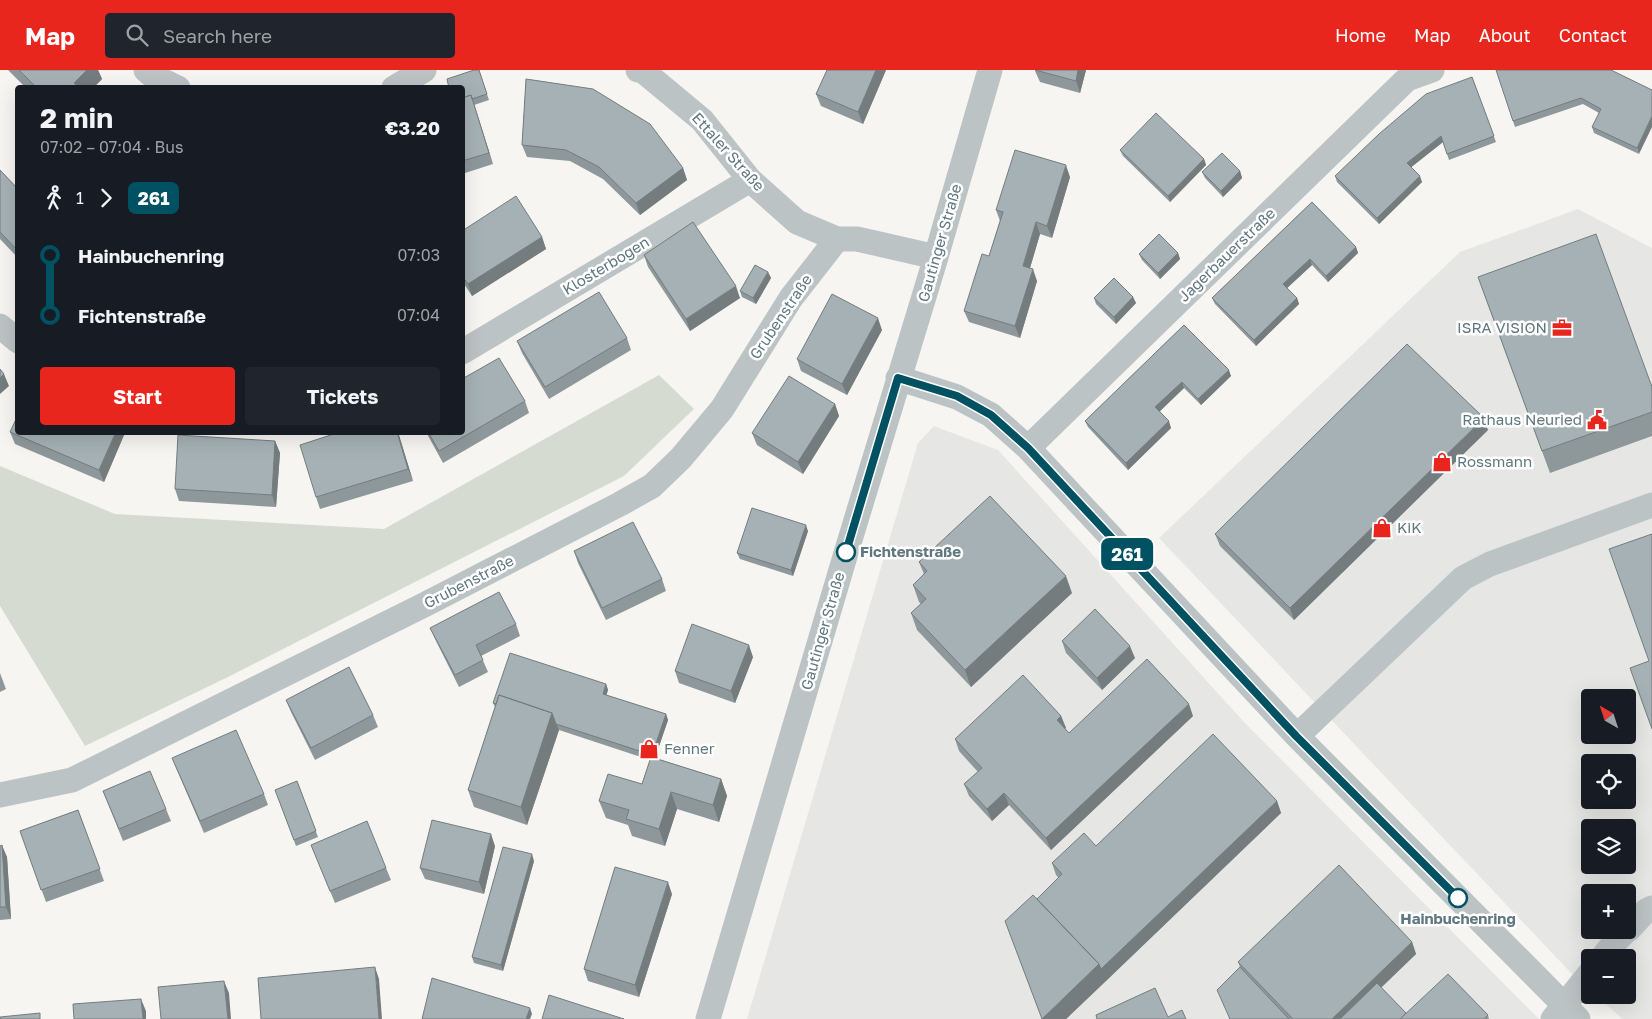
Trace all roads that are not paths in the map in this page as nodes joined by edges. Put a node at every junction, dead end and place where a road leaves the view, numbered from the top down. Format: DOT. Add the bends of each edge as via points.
graph roads {
  1 [pos="146,70"];
  2 [pos="424,70"];
  3 [pos="638,70"];
  4 [pos="990,70"];
  5 [pos="1432,70"];
  6 [pos="172,85"];
  7 [pos="399,85"];
  8 [pos="750,180"];
  9 [pos="837,239"];
  10 [pos="936,256"];
  11 [pos="0,326"];
  12 [pos="15,338"];
  13 [pos="465,350"];
  14 [pos="898,378"];
  15 [pos="1028,448"];
  16 [pos="1652,505"];
  17 [pos="1296,736"];
  18 [pos="0,795"];
  19 [pos="1652,908"];
  20 [pos="1636,921"];
  21 [pos="1618,939"];
  22 [pos="1609,949"];
  23 [pos="1581,988"];
  24 [pos="1565,1014"];
  25 [pos="708,1019"];
  1 -- 6 [label="street"];
  2 -- 7 [label="street"];
  3 -- 8 [label="street, Ettaler Straße" via="702,120"];
  4 -- 10 [label="street, Gautinger Straße"];
  5 -- 15 [label="street, Jagerbauerstraße" via="1407,79"];
  8 -- 9 [label="street, Ettaler Straße" via="797,222"];
  8 -- 13 [label="street, Klosterbogen"];
  9 -- 10 [label="street, Ettaler Straße" via="857,239"];
  9 -- 18 [label="street, Grubenstraße" via="792,298 722,409 682,458 652,486 424,605 72,780"];
  10 -- 14 [label="street, Gautinger Straße"];
  11 -- 12 [label="street"];
  14 -- 15 [label="street" via="957,396 991,415"];
  14 -- 25 [label="street, Gautinger Straße"];
  15 -- 17 [label="street"];
  16 -- 17 [label="street" via="1490,564 1464,578"];
  17 -- 24 [label="street"];
  19 -- 20 [label="street"];
  21 -- 22 [label="street"];
  23 -- 24 [label="street"];
}
